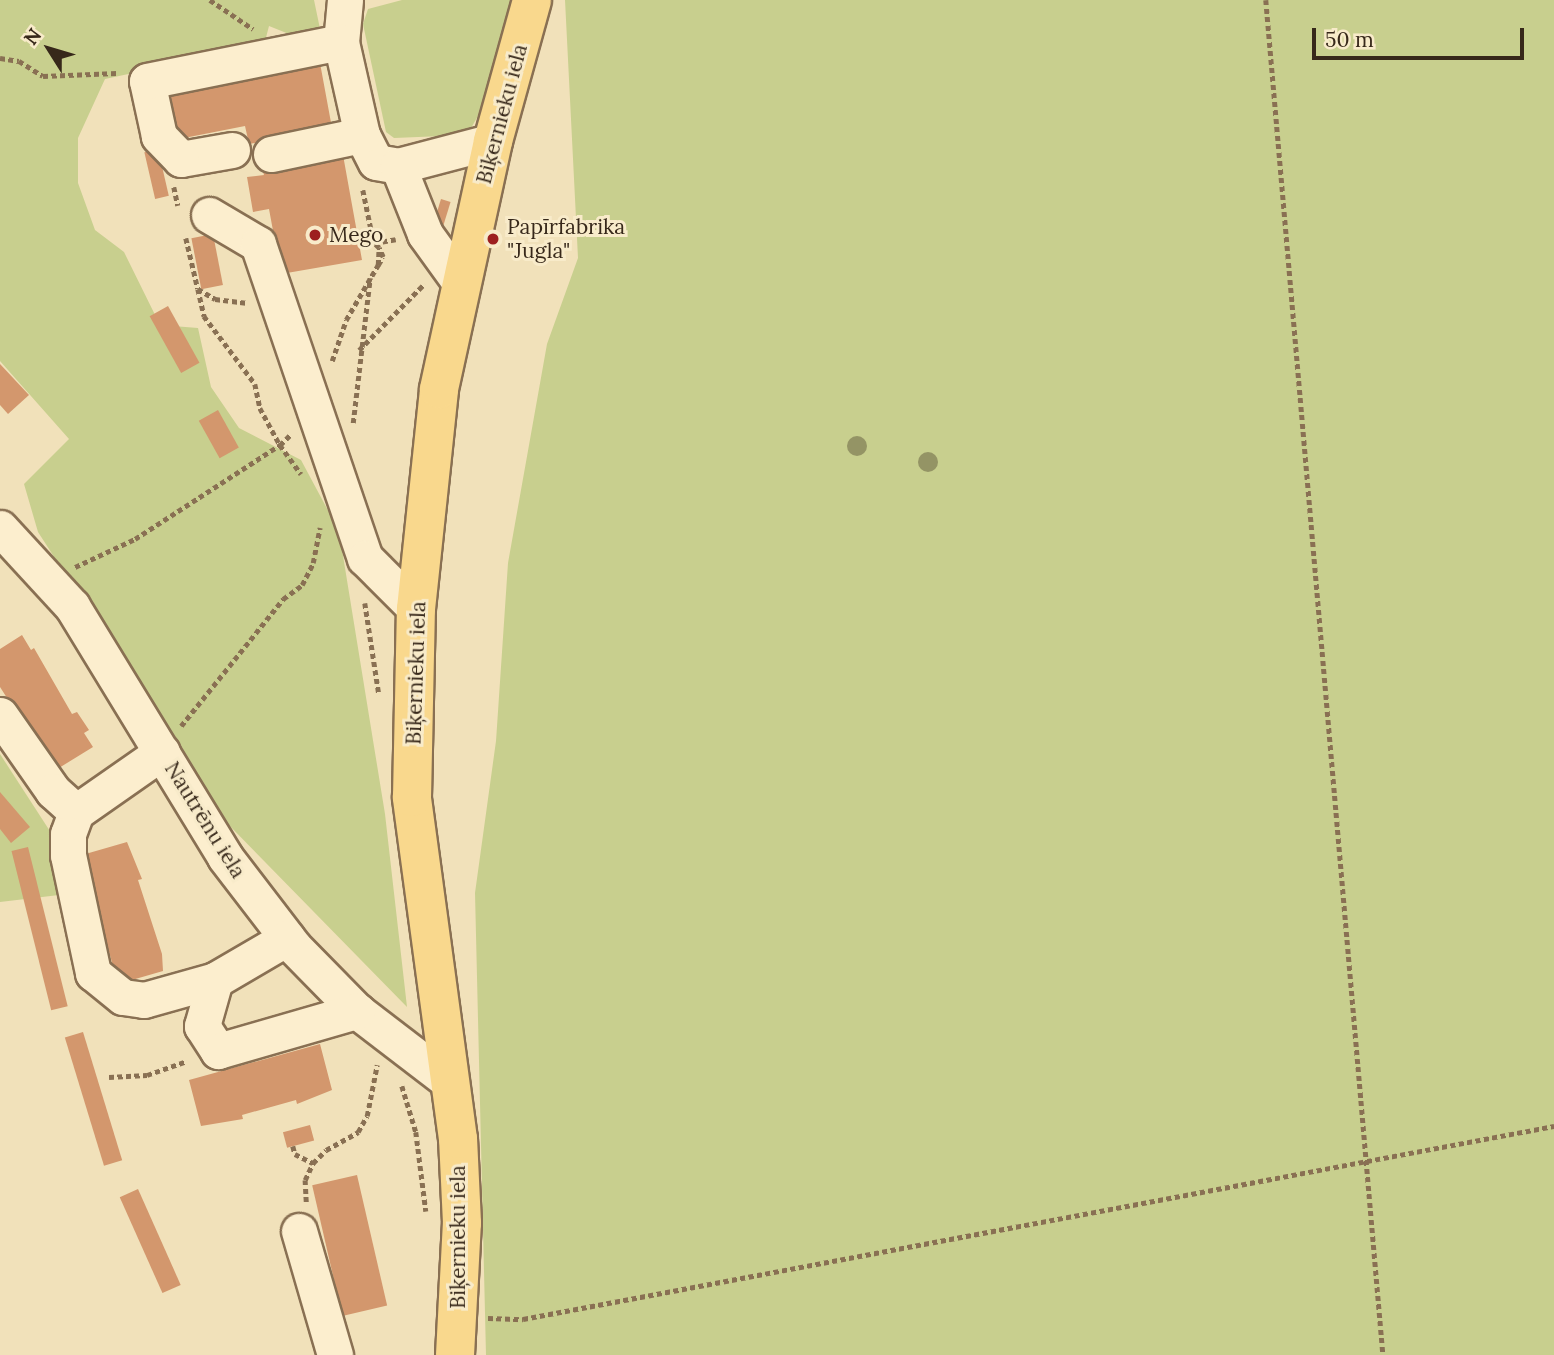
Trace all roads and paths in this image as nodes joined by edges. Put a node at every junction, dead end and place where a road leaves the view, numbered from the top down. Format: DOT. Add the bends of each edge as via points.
graph roads {
  1 [pos="210,0"];
  2 [pos="345,0"];
  3 [pos="532,0"];
  4 [pos="1266,0"];
  5 [pos="341,42"];
  6 [pos="280,54"];
  7 [pos="0,58"];
  8 [pos="147,81"];
  9 [pos="362,135"];
  10 [pos="493,141"];
  11 [pos="232,150"];
  12 [pos="271,154"];
  13 [pos="181,159"];
  14 [pos="398,166"];
  15 [pos="360,176"];
  16 [pos="190,216"];
  17 [pos="374,243"];
  18 [pos="442,258"];
  19 [pos="370,278"];
  20 [pos="198,289"];
  21 [pos="275,302"];
  22 [pos="359,350"];
  23 [pos="315,413"];
  24 [pos="352,433"];
  25 [pos="280,445"];
  26 [pos="304,478"];
  27 [pos="323,517"];
  28 [pos="5,545"];
  29 [pos="51,578"];
  30 [pos="416,609"];
  31 [pos="0,715"];
  32 [pos="162,752"];
  33 [pos="76,812"];
  34 [pos="287,938"];
  35 [pos="215,980"];
  36 [pos="357,1011"];
  37 [pos="385,1043"];
  38 [pos="218,1051"];
  39 [pos="109,1077"];
  40 [pos="447,1080"];
  41 [pos="1554,1126"];
  42 [pos="293,1146"];
  43 [pos="1366,1162"];
  44 [pos="313,1163"];
  45 [pos="304,1221"];
  46 [pos="427,1222"];
  47 [pos="457,1317"];
  48 [pos="335,1355"];
  49 [pos="455,1355"];
  50 [pos="1383,1355"];
  1 -- 6 [label="path" via="266,37"];
  2 -- 5 [label="street"];
  3 -- 10 [label="main road, Biķernieku iela"];
  4 -- 43 [label="path"];
  5 -- 6 [label="street"];
  5 -- 9 [label="street"];
  6 -- 8 [label="street"];
  7 -- 8 [label="path" via="19,61 43,76 129,72"];
  8 -- 13 [label="street" via="159,136"];
  9 -- 12 [label="street"];
  9 -- 14 [label="street" via="376,162"];
  10 -- 14 [label="street"];
  10 -- 18 [label="main road, Biķernieku iela"];
  11 -- 13 [label="street"];
  13 -- 16 [label="path" via="173,184"];
  14 -- 18 [label="street"];
  15 -- 17 [label="path"];
  16 -- 20 [label="path"];
  16 -- 21 [label="street" via="258,244"];
  17 -- 18 [label="path"];
  17 -- 19 [label="path" via="383,257"];
  18 -- 22 [label="path" via="418,294"];
  18 -- 30 [label="main road, Biķernieku iela" via="439,389"];
  19 -- 22 [label="path"];
  19 -- 23 [label="path" via="345,320"];
  20 -- 21 [label="path" via="231,303"];
  20 -- 25 [label="path" via="204,316 254,384 260,408"];
  21 -- 23 [label="street"];
  22 -- 24 [label="path"];
  23 -- 25 [label="path"];
  23 -- 30 [label="street" via="365,558"];
  25 -- 26 [label="path"];
  25 -- 29 [label="path" via="135,539"];
  27 -- 32 [label="path" via="313,563 302,584 283,599 222,670"];
  28 -- 29 [label="street, Nautrēnu iela"];
  29 -- 32 [label="street, Nautrēnu iela"];
  30 -- 40 [label="main road, Biķernieku iela" via="412,797"];
  31 -- 33 [label="street" via="53,791"];
  32 -- 33 [label="street"];
  32 -- 34 [label="street, Nautrēnu iela" via="225,858"];
  33 -- 35 [label="street" via="68,834 68,855 93,973 123,997 144,1000"];
  34 -- 35 [label="street"];
  34 -- 36 [label="street, Nautrēnu iela"];
  35 -- 38 [label="street" via="202,1026"];
  36 -- 37 [label="street, Nautrēnu iela"];
  36 -- 38 [label="street"];
  37 -- 40 [label="street, Nautrēnu iela"];
  37 -- 44 [label="path" via="368,1116 358,1132"];
  37 -- 46 [label="path" via="416,1132"];
  38 -- 39 [label="path" via="147,1074"];
  40 -- 47 [label="main road, Biķernieku iela" via="459,1167"];
  41 -- 43 [label="path"];
  42 -- 44 [label="path" via="295,1154"];
  43 -- 47 [label="path" via="523,1319"];
  43 -- 50 [label="path"];
  44 -- 45 [label="path" via="305,1180"];
  45 -- 48 [label="street"];
  47 -- 49 [label="main road, Biķernieku iela"];
}
